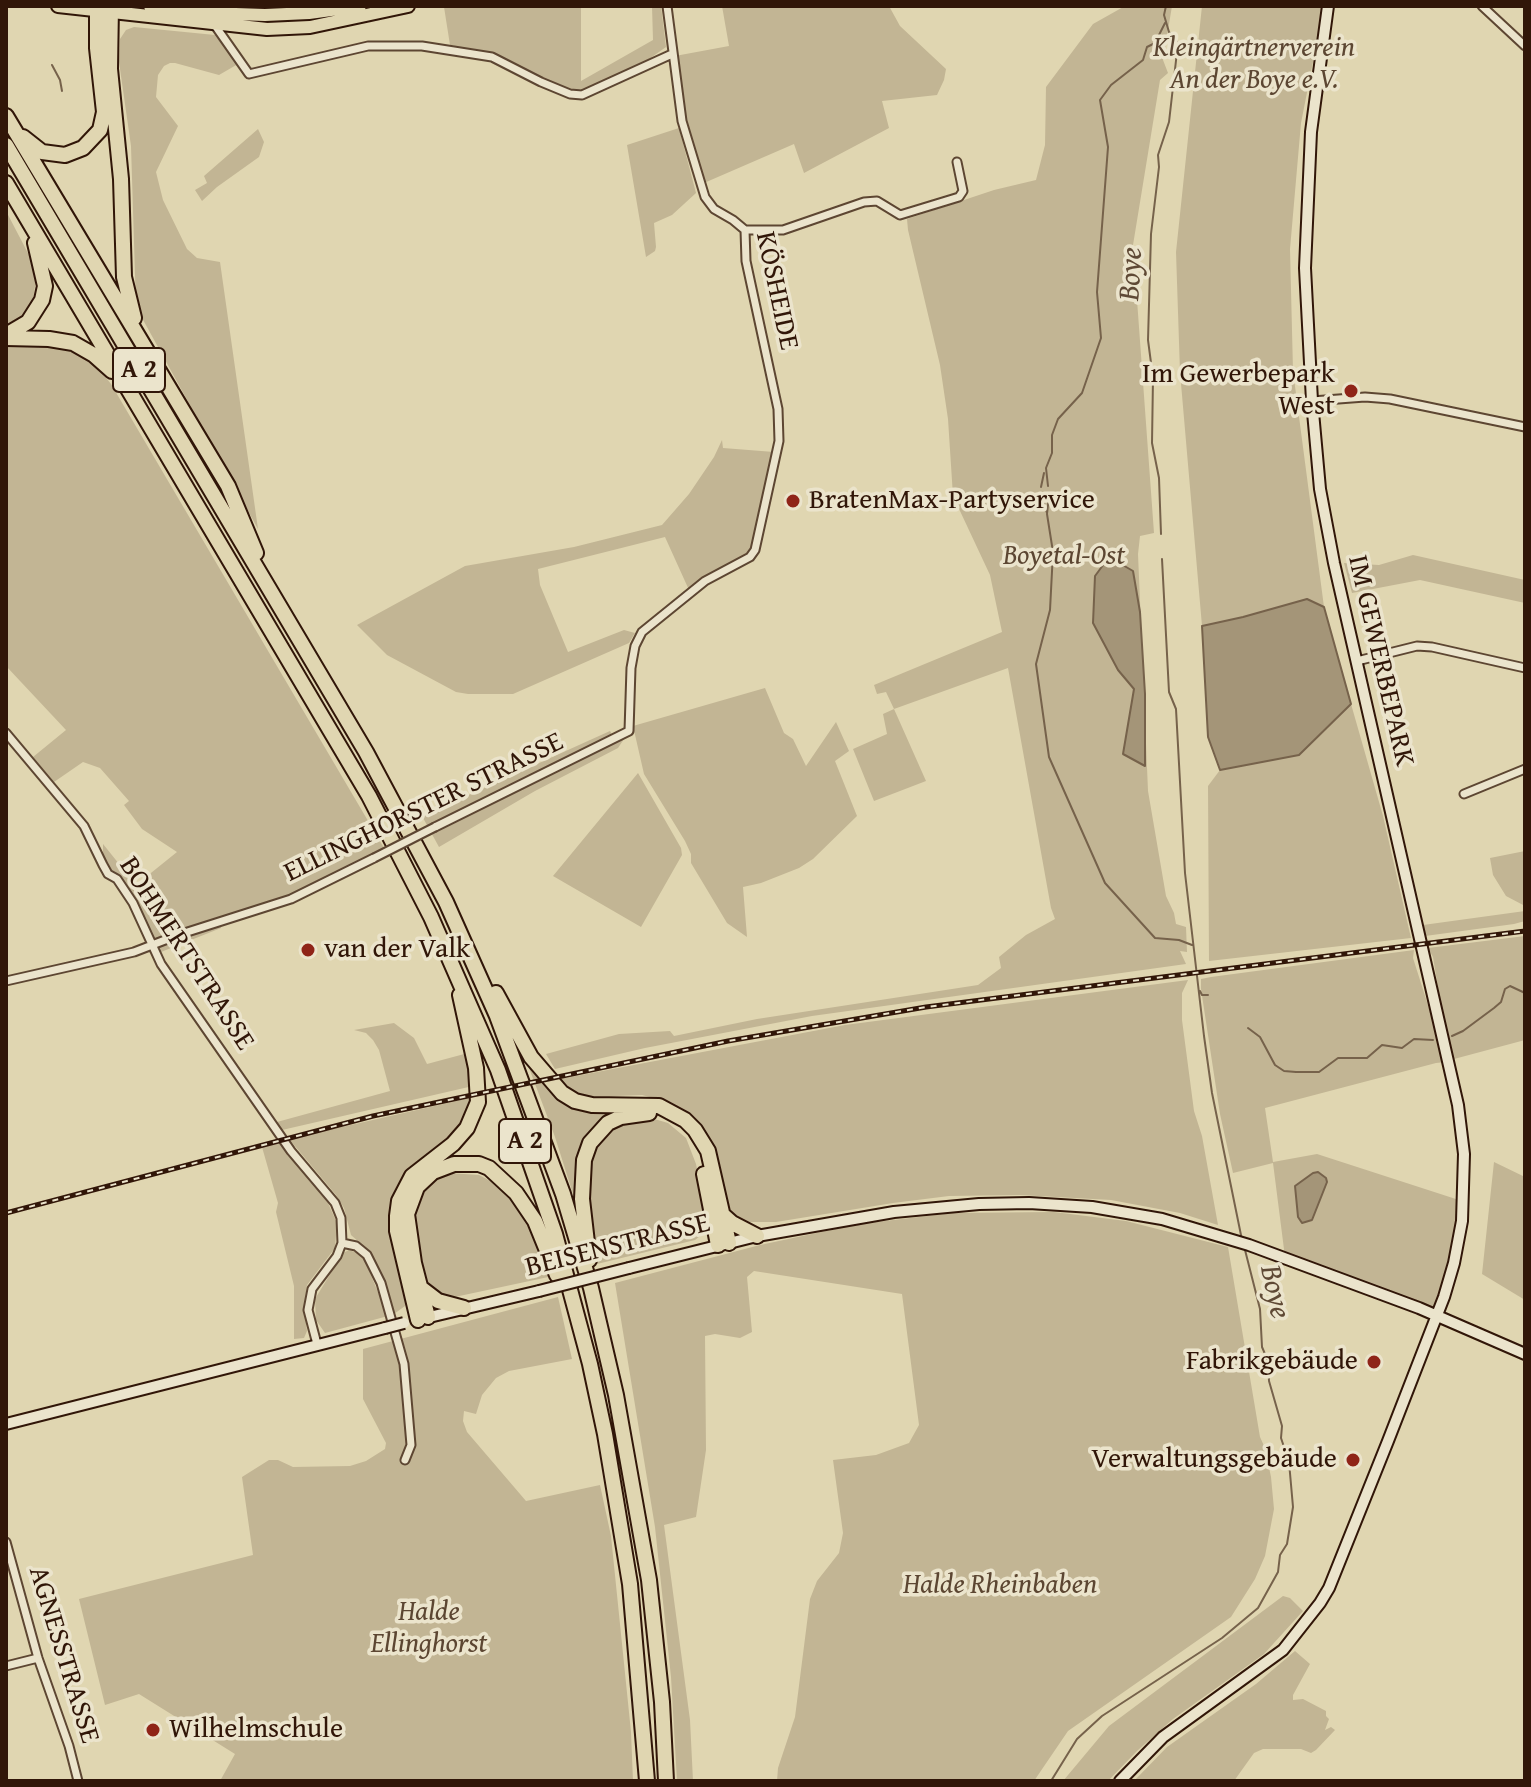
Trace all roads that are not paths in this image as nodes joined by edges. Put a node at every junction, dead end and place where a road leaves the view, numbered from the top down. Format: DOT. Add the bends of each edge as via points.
graph roads {
  1 [pos="58,6"];
  2 [pos="155,6"];
  3 [pos="360,6"];
  4 [pos="408,6"];
  5 [pos="667,6"];
  6 [pos="1328,6"];
  7 [pos="1482,6"];
  8 [pos="104,9"];
  9 [pos="214,24"];
  10 [pos="1525,46"];
  11 [pos="672,54"];
  12 [pos="6,109"];
  13 [pos="6,116"];
  14 [pos="6,145"];
  15 [pos="957,162"];
  16 [pos="6,183"];
  17 [pos="28,219"];
  18 [pos="745,230"];
  19 [pos="6,337"];
  20 [pos="143,345"];
  21 [pos="123,380"];
  22 [pos="1312,401"];
  23 [pos="1525,427"];
  24 [pos="754,554"];
  25 [pos="272,594"];
  26 [pos="1357,661"];
  27 [pos="1525,668"];
  28 [pos="6,733"];
  29 [pos="1525,769"];
  30 [pos="1464,794"];
  31 [pos="151,945"];
  32 [pos="470,953"];
  33 [pos="453,963"];
  34 [pos="6,981"];
  35 [pos="723,1215"];
  36 [pos="757,1236"];
  37 [pos="342,1243"];
  38 [pos="724,1244"];
  39 [pos="421,1288"];
  40 [pos="591,1288"];
  41 [pos="464,1308"];
  42 [pos="1436,1315"];
  43 [pos="417,1320"];
  44 [pos="580,1325"];
  45 [pos="317,1344"];
  46 [pos="1525,1354"];
  47 [pos="6,1424"];
  48 [pos="405,1460"];
  49 [pos="6,1542"];
  50 [pos="38,1658"];
  51 [pos="6,1666"];
  52 [pos="78,1781"];
  53 [pos="647,1781"];
  54 [pos="666,1781"];
  55 [pos="1120,1781"];
  1 -- 8 [label="main road"];
  2 -- 3 [label="main road" via="265,15"];
  4 -- 9 [label="main road" via="310,27"];
  5 -- 11 [label="street, KÖSHEIDE"];
  6 -- 22 [label="street, IM GEWERBEPARK" via="1307,186"];
  7 -- 10 [label="street"];
  8 -- 9 [label="main road"];
  8 -- 12 [label="highway" via="97,48 104,112 90,143 65,155 42,152 25,139"];
  8 -- 20 [label="highway" via="121,179 124,277"];
  9 -- 11 [label="street" via="249,74 368,46 422,46 492,57 582,95"];
  11 -- 18 [label="street, KÖSHEIDE" via="682,121 705,197"];
  13 -- 20 [label="highway"];
  14 -- 25 [label="highway, A 2"];
  15 -- 18 [label="street" via="963,191 959,197 900,215 877,201 864,202 783,230"];
  16 -- 17 [label="highway, A 2"];
  17 -- 19 [label="highway" via="45,286 37,311"];
  17 -- 21 [label="highway, A 2"];
  18 -- 24 [label="street, KÖSHEIDE" via="746,261 780,423"];
  19 -- 21 [label="highway" via="73,343"];
  20 -- 25 [label="highway" via="228,486"];
  21 -- 33 [label="highway, A 2" via="369,796"];
  22 -- 23 [label="street" via="1390,399"];
  22 -- 26 [label="street, IM GEWERBEPARK" via="1325,518"];
  24 -- 31 [label="street, ELLINGHORSTER STRASSE, bridge" via="705,581 642,632 631,668 629,731 291,899"];
  25 -- 32 [label="highway, A 2" via="366,752"];
  26 -- 27 [label="street" via="1417,646"];
  26 -- 42 [label="street, IM GEWERBEPARK" via="1462,1129 1462,1221"];
  28 -- 31 [label="street, BOHMERTSTRASSE" via="84,826 108,874 133,903"];
  29 -- 30 [label="street"];
  31 -- 34 [label="street, ELLINGHORSTER STRASSE"];
  31 -- 37 [label="street, BOHMERTSTRASSE" via="291,1151 335,1203"];
  32 -- 35 [label="highway" via="485,967 531,1057 562,1093 592,1105 659,1106 695,1130 708,1151"];
  32 -- 40 [label="highway, A 2" via="540,1129"];
  33 -- 43 [label="highway" via="476,1068 478,1102 467,1128 412,1176 399,1201 397,1231"];
  33 -- 44 [label="highway, A 2" via="524,1138"];
  35 -- 36 [label="highway"];
  35 -- 38 [label="highway"];
  36 -- 38 [label="street, BEISENSTRASSE"];
  36 -- 42 [label="street, BEISENSTRASSE" via="923,1208 1029,1203 1126,1212 1244,1243"];
  37 -- 45 [label="street" via="312,1289 308,1310"];
  37 -- 48 [label="street" via="367,1255 381,1283 404,1364 411,1445"];
  38 -- 40 [label="highway" via="700,1157 686,1133 655,1114 621,1117 598,1133 584,1160 582,1199"];
  38 -- 41 [label="street, BEISENSTRASSE, bridge"];
  39 -- 41 [label="highway" via="438,1301"];
  39 -- 43 [label="highway"];
  39 -- 44 [label="highway" via="407,1214 417,1187 433,1172 454,1164 479,1164 508,1184 535,1221"];
  40 -- 54 [label="highway, A 2" via="641,1521 661,1687"];
  41 -- 43 [label="street, BEISENSTRASSE"];
  42 -- 46 [label="street, BEISENSTRASSE"];
  42 -- 55 [label="street, IM GEWERBEPARK" via="1320,1603 1283,1650 1163,1737"];
  43 -- 45 [label="street, BEISENSTRASSE, bridge"];
  44 -- 53 [label="highway, A 2" via="626,1556"];
  45 -- 47 [label="street, BEISENSTRASSE"];
  49 -- 50 [label="street, AGNESSTRASSE"];
  50 -- 51 [label="street"];
  50 -- 52 [label="street, AGNESSTRASSE"];
}
